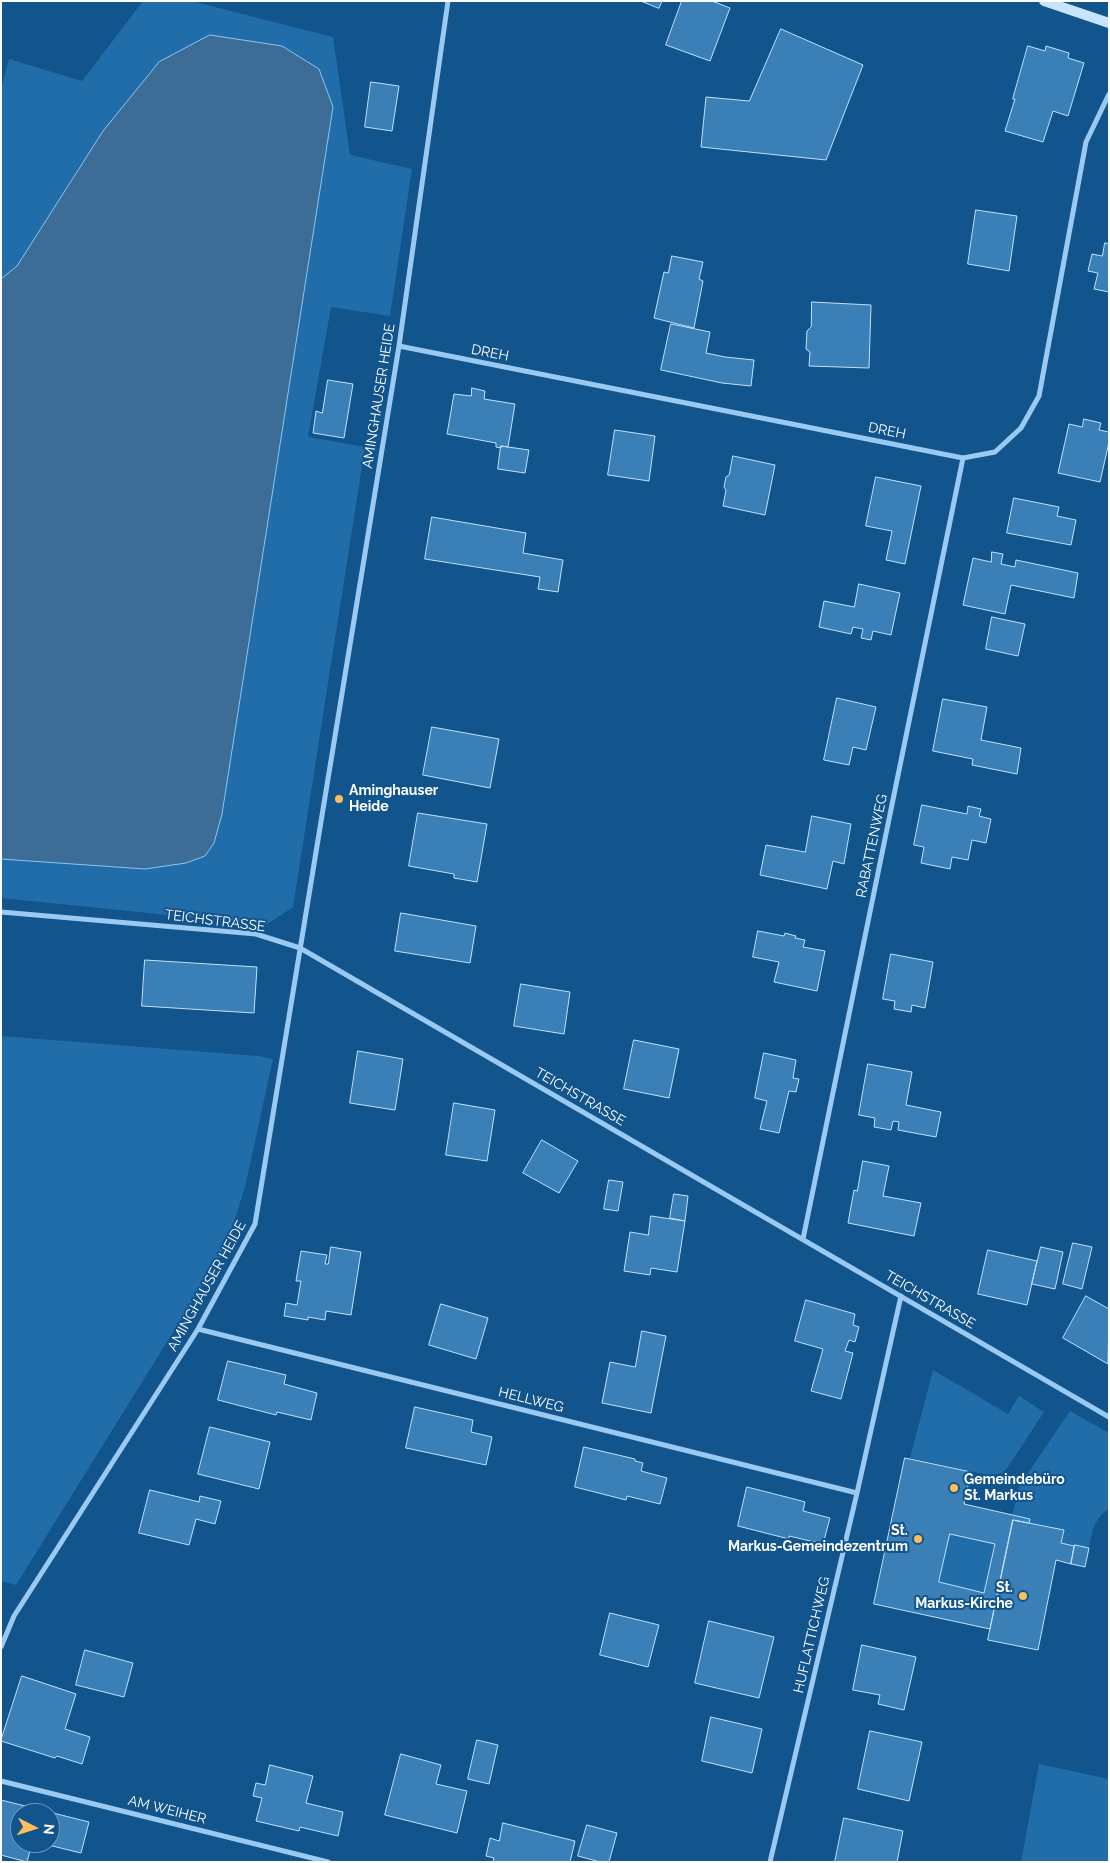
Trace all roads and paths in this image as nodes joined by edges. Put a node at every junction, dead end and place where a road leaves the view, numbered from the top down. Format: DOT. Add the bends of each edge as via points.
graph roads {
  1 [pos="448,1"];
  2 [pos="1044,1"];
  3 [pos="1109,23"];
  4 [pos="1109,94"];
  5 [pos="399,346"];
  6 [pos="963,458"];
  7 [pos="1,912"];
  8 [pos="300,948"];
  9 [pos="803,1239"];
  10 [pos="901,1296"];
  11 [pos="198,1329"];
  12 [pos="1109,1418"];
  13 [pos="857,1493"];
  14 [pos="1,1647"];
  15 [pos="1,1781"];
  16 [pos="328,1862"];
  17 [pos="770,1862"];
  1 -- 5 [label="street, AMINGHAUSER HEIDE"];
  2 -- 3 [label="street"];
  4 -- 6 [label="street, DREH" via="1086,142 1039,396 1020,428 995,452"];
  5 -- 6 [label="street, DREH"];
  5 -- 8 [label="street, AMINGHAUSER HEIDE"];
  6 -- 9 [label="street, RABATTENWEG"];
  7 -- 8 [label="street, TEICHSTRASSE" via="256,934"];
  8 -- 9 [label="street, TEICHSTRASSE"];
  8 -- 11 [label="street, AMINGHAUSER HEIDE" via="255,1224"];
  9 -- 10 [label="street, TEICHSTRASSE"];
  10 -- 12 [label="street, TEICHSTRASSE"];
  10 -- 13 [label="street, HUFLATTICHWEG"];
  11 -- 13 [label="street, HELLWEG"];
  11 -- 14 [label="street, AMINGHAUSER HEIDE" via="14,1616"];
  13 -- 17 [label="street, HUFLATTICHWEG"];
  15 -- 16 [label="street, AM WEIHER"];
}
